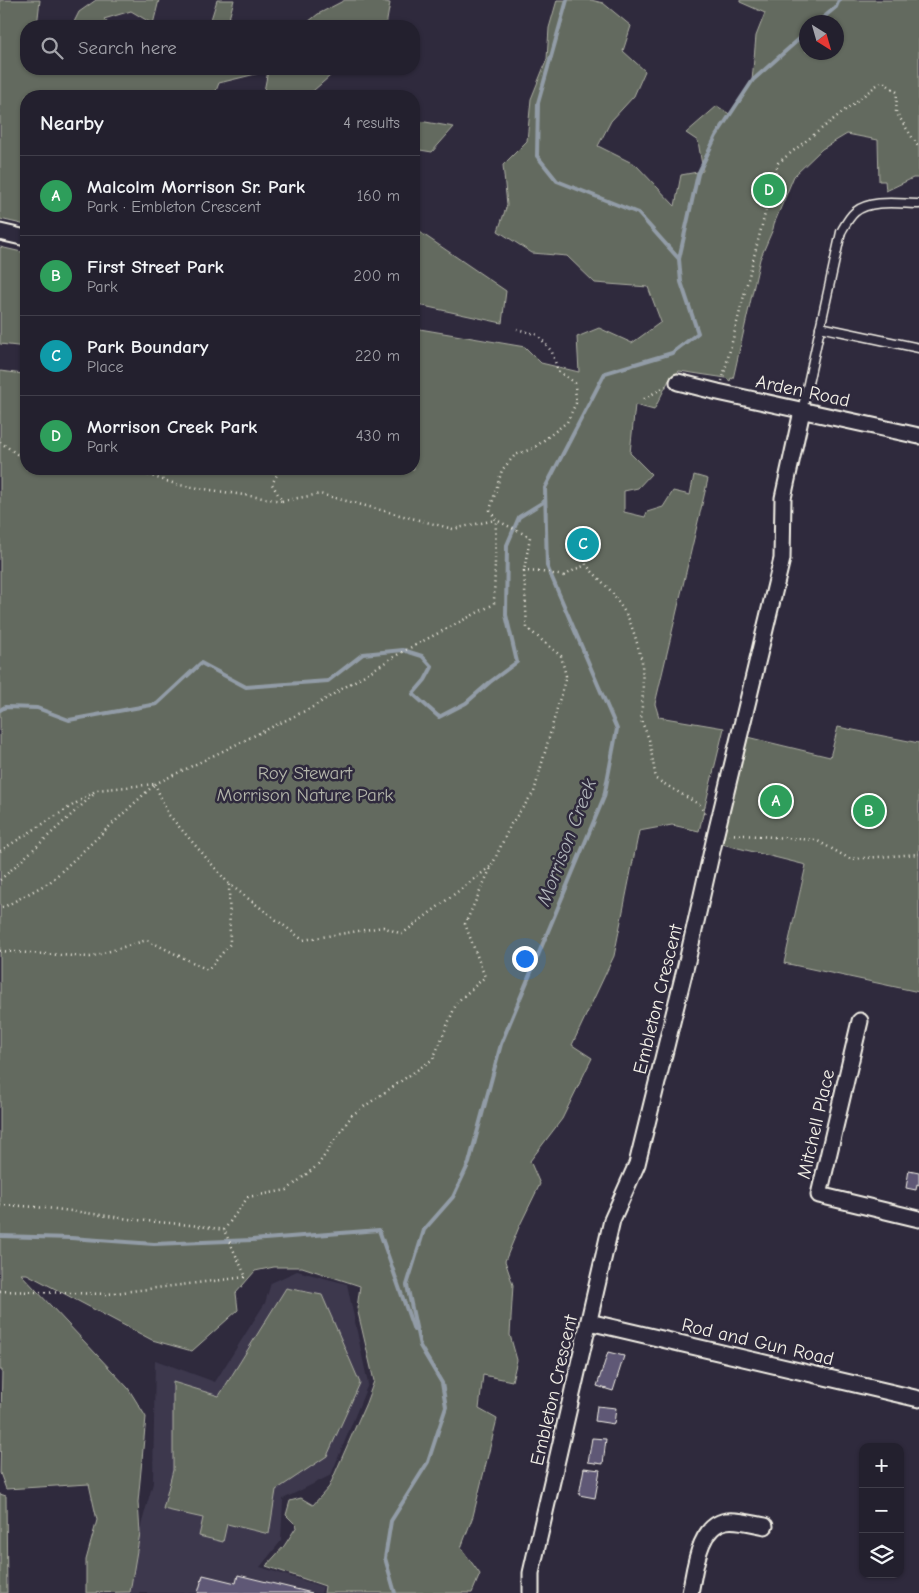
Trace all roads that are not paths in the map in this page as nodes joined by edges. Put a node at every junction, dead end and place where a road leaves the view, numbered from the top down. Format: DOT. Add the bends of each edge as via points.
graph roads {
  1 [pos="919,204"];
  2 [pos="0,232"];
  3 [pos="20,237"];
  4 [pos="820,327"];
  5 [pos="919,348"];
  6 [pos="678,382"];
  7 [pos="802,411"];
  8 [pos="919,436"];
  9 [pos="860,1021"];
  10 [pos="919,1219"];
  11 [pos="589,1322"];
  12 [pos="919,1399"];
  13 [pos="765,1526"];
  14 [pos="531,1593"];
  15 [pos="690,1593"];
  1 -- 4 [label="lane" via="870,206 848,220 841,232"];
  2 -- 3 [label="street"];
  4 -- 5 [label="lane"];
  4 -- 7 [label="lane"];
  6 -- 7 [label="street, Arden Road"];
  7 -- 8 [label="street, Arden Road"];
  7 -- 11 [label="street, Embleton Crescent" via="783,498 782,559 637,1164 612,1220"];
  9 -- 10 [label="street, Mitchell Place" via="819,1195"];
  11 -- 12 [label="street, Rod and Gun Road"];
  11 -- 14 [label="street, Embleton Crescent" via="532,1573"];
  13 -- 15 [label="street" via="726,1521 710,1528 702,1542"];
}
